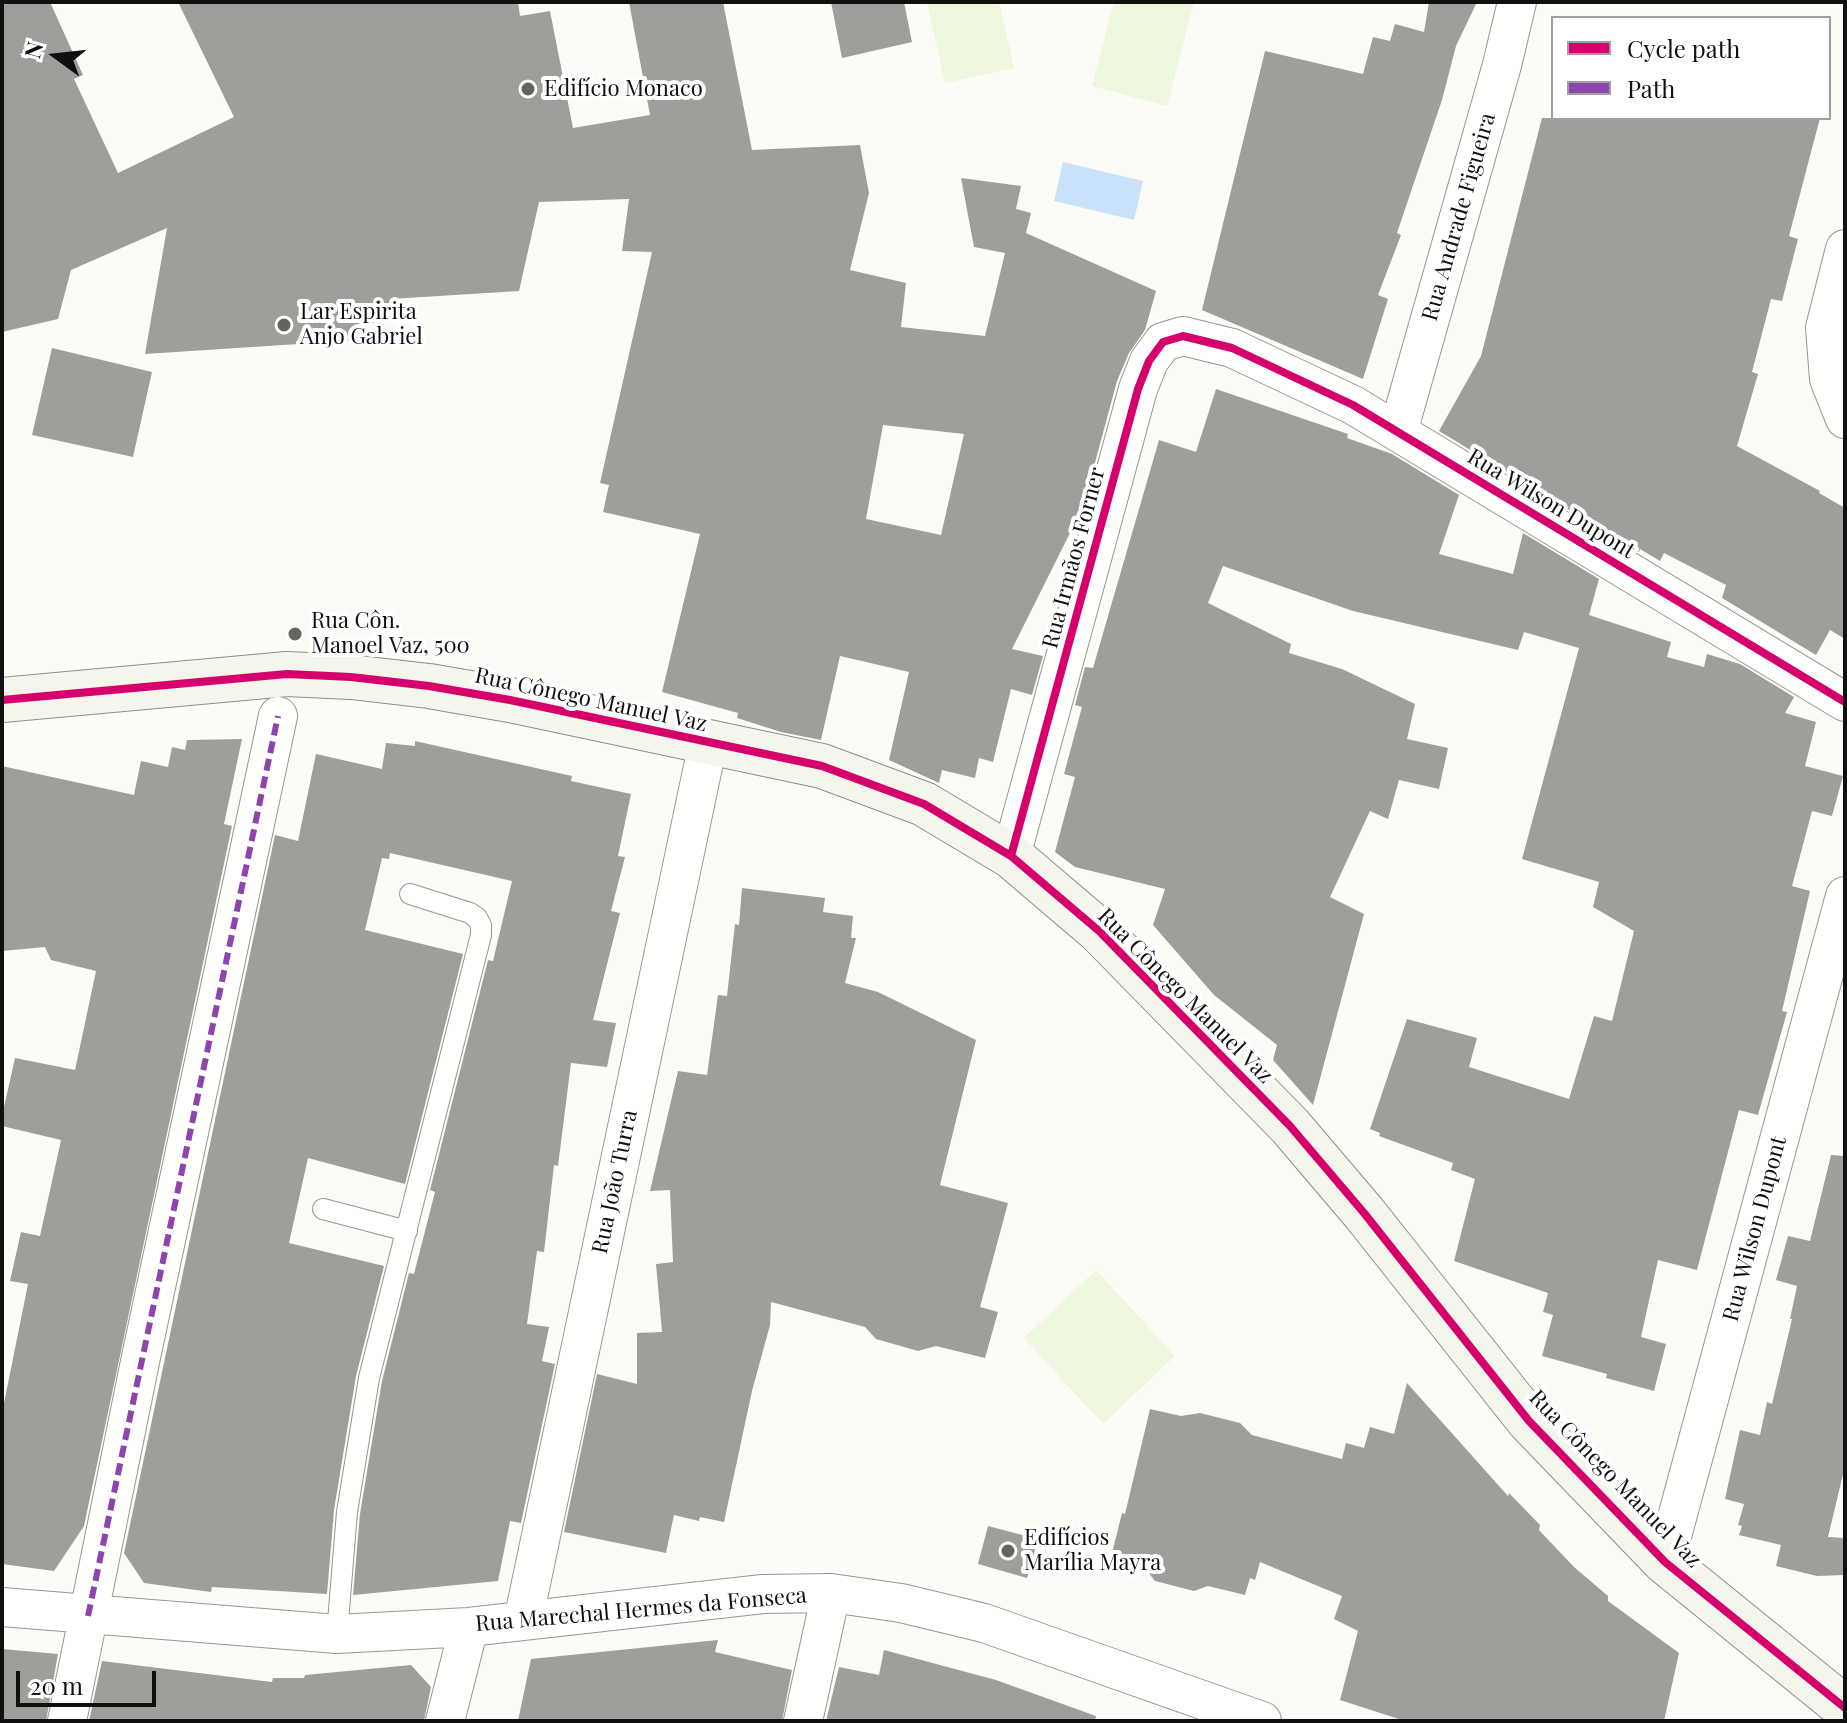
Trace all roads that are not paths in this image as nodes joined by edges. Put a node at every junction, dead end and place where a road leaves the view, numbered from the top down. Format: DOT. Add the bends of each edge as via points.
graph roads {
  1 [pos="1517,2"];
  2 [pos="1845,249"];
  3 [pos="1232,348"];
  4 [pos="1845,419"];
  5 [pos="1398,432"];
  6 [pos="2,700"];
  7 [pos="1845,702"];
  8 [pos="278,716"];
  9 [pos="708,743"];
  10 [pos="1011,856"];
  11 [pos="410,894"];
  12 [pos="1845,896"];
  13 [pos="323,1209"];
  14 [pos="407,1231"];
  15 [pos="1665,1562"];
  16 [pos="831,1593"];
  17 [pos="2,1607"];
  18 [pos="88,1616"];
  19 [pos="523,1621"];
  20 [pos="469,1627"];
  21 [pos="337,1634"];
  22 [pos="1845,1708"];
  23 [pos="1246,1718"];
  24 [pos="67,1721"];
  25 [pos="445,1721"];
  26 [pos="803,1721"];
  1 -- 5 [label="street, Rua Andrade Figueira"];
  2 -- 4 [label="street" via="1825,328 1829,379"];
  3 -- 5 [label="street, Rua Wilson Dupont"];
  3 -- 10 [label="street, Rua Irmãos Forner" via="1183,336 1163,342 1149,361"];
  5 -- 7 [label="street, Rua Wilson Dupont"];
  6 -- 9 [label="street, Rua Cônego Manuel Vaz" via="287,674 351,677 510,700"];
  8 -- 18 [label="street"];
  9 -- 10 [label="street, Rua Cônego Manuel Vaz" via="822,766 924,804"];
  9 -- 19 [label="street, Rua João Turra"];
  10 -- 15 [label="street, Rua Cônego Manuel Vaz" via="1099,931 1290,1126 1529,1421"];
  11 -- 14 [label="lane" via="470,913 481,925 481,935"];
  12 -- 15 [label="street, Rua Wilson Dupont"];
  13 -- 14 [label="lane"];
  14 -- 21 [label="lane" via="369,1378 347,1512"];
  15 -- 22 [label="street, Rua Cônego Manuel Vaz"];
  16 -- 19 [label="street, Rua Marechal Hermes da Fonseca" via="763,1594"];
  16 -- 23 [label="street, Rua Marechal Hermes da Fonseca" via="984,1623"];
  16 -- 26 [label="street"];
  17 -- 18 [label="street, Rua Marechal Hermes da Fonseca"];
  18 -- 21 [label="street, Rua Marechal Hermes da Fonseca"];
  18 -- 24 [label="street"];
  19 -- 20 [label="street, Rua Marechal Hermes da Fonseca"];
  20 -- 21 [label="street, Rua Marechal Hermes da Fonseca"];
  20 -- 25 [label="street"];
}
